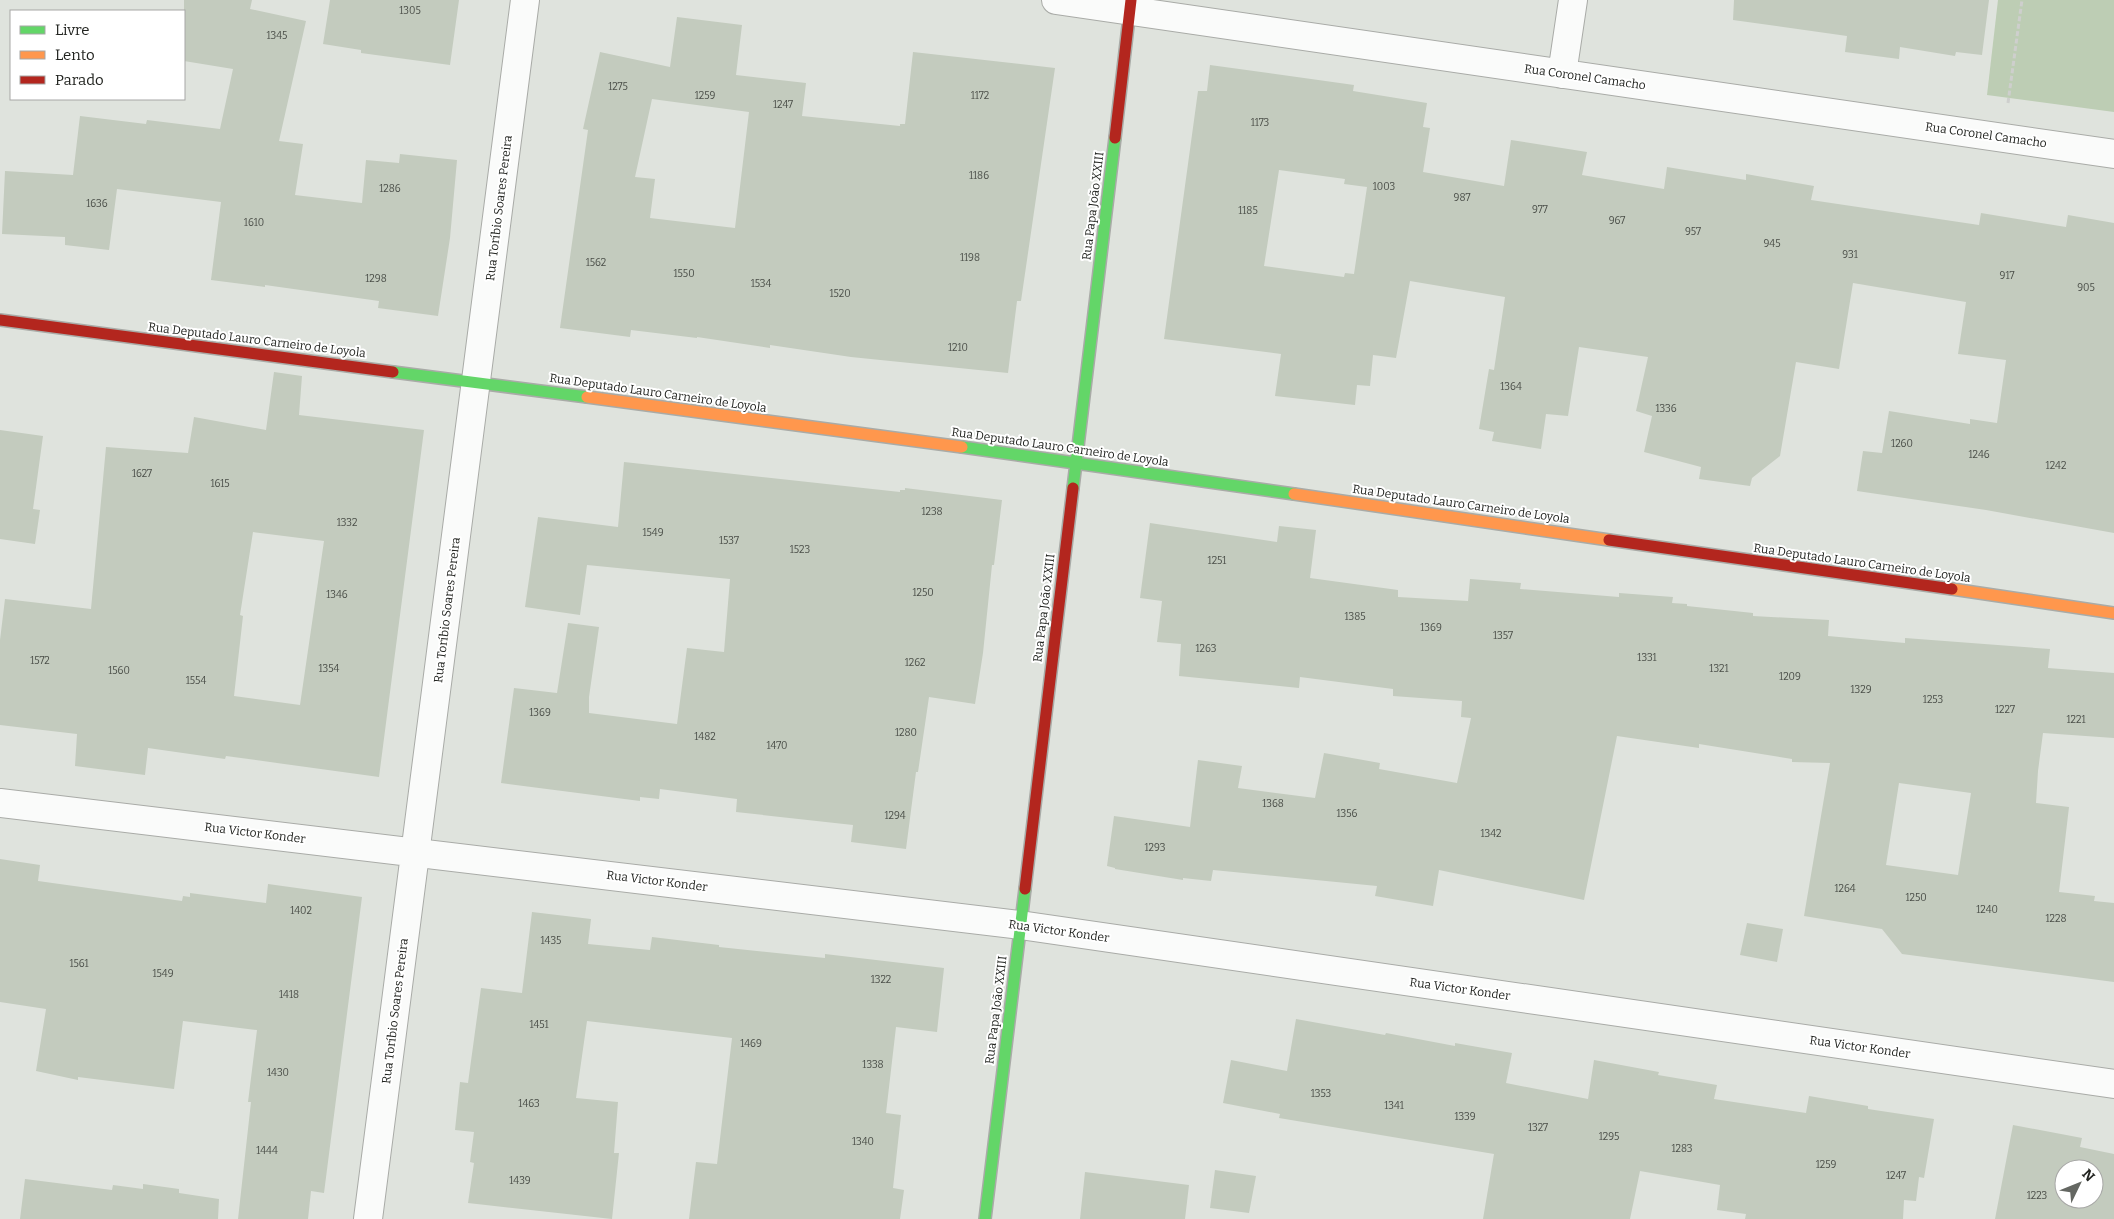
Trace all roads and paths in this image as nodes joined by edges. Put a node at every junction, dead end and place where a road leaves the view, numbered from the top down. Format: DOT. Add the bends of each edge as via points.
graph roads {
  1 [pos="526,0"];
  2 [pos="1056,0"];
  3 [pos="1572,0"];
  4 [pos="2022,0"];
  5 [pos="1131,5"];
  6 [pos="1562,74"];
  7 [pos="1998,137"];
  8 [pos="2114,154"];
  9 [pos="0,320"];
  10 [pos="476,382"];
  11 [pos="1076,462"];
  12 [pos="2114,613"];
  13 [pos="0,803"];
  14 [pos="415,852"];
  15 [pos="1020,925"];
  16 [pos="2114,1084"];
  17 [pos="368,1219"];
  18 [pos="985,1219"];
  1 -- 10 [label="street, Rua Toríbio Soares Pereira"];
  2 -- 5 [label="street, Rua Coronel Camacho"];
  3 -- 6 [label="street"];
  4 -- 7 [label="path" via="2010,97"];
  5 -- 6 [label="street, Rua Coronel Camacho"];
  5 -- 11 [label="street, Rua Papa João XXIII"];
  6 -- 7 [label="street, Rua Coronel Camacho"];
  7 -- 8 [label="street, Rua Coronel Camacho"];
  9 -- 10 [label="street, Rua Deputado Lauro Carneiro de Loyola"];
  10 -- 11 [label="street, Rua Deputado Lauro Carneiro de Loyola"];
  10 -- 14 [label="street, Rua Toríbio Soares Pereira"];
  11 -- 12 [label="street, Rua Deputado Lauro Carneiro de Loyola"];
  11 -- 15 [label="street, Rua Papa João XXIII"];
  13 -- 14 [label="street, Rua Victor Konder"];
  14 -- 15 [label="street, Rua Victor Konder"];
  14 -- 17 [label="street, Rua Toríbio Soares Pereira"];
  15 -- 16 [label="street, Rua Victor Konder"];
  15 -- 18 [label="street, Rua Papa João XXIII"];
}
